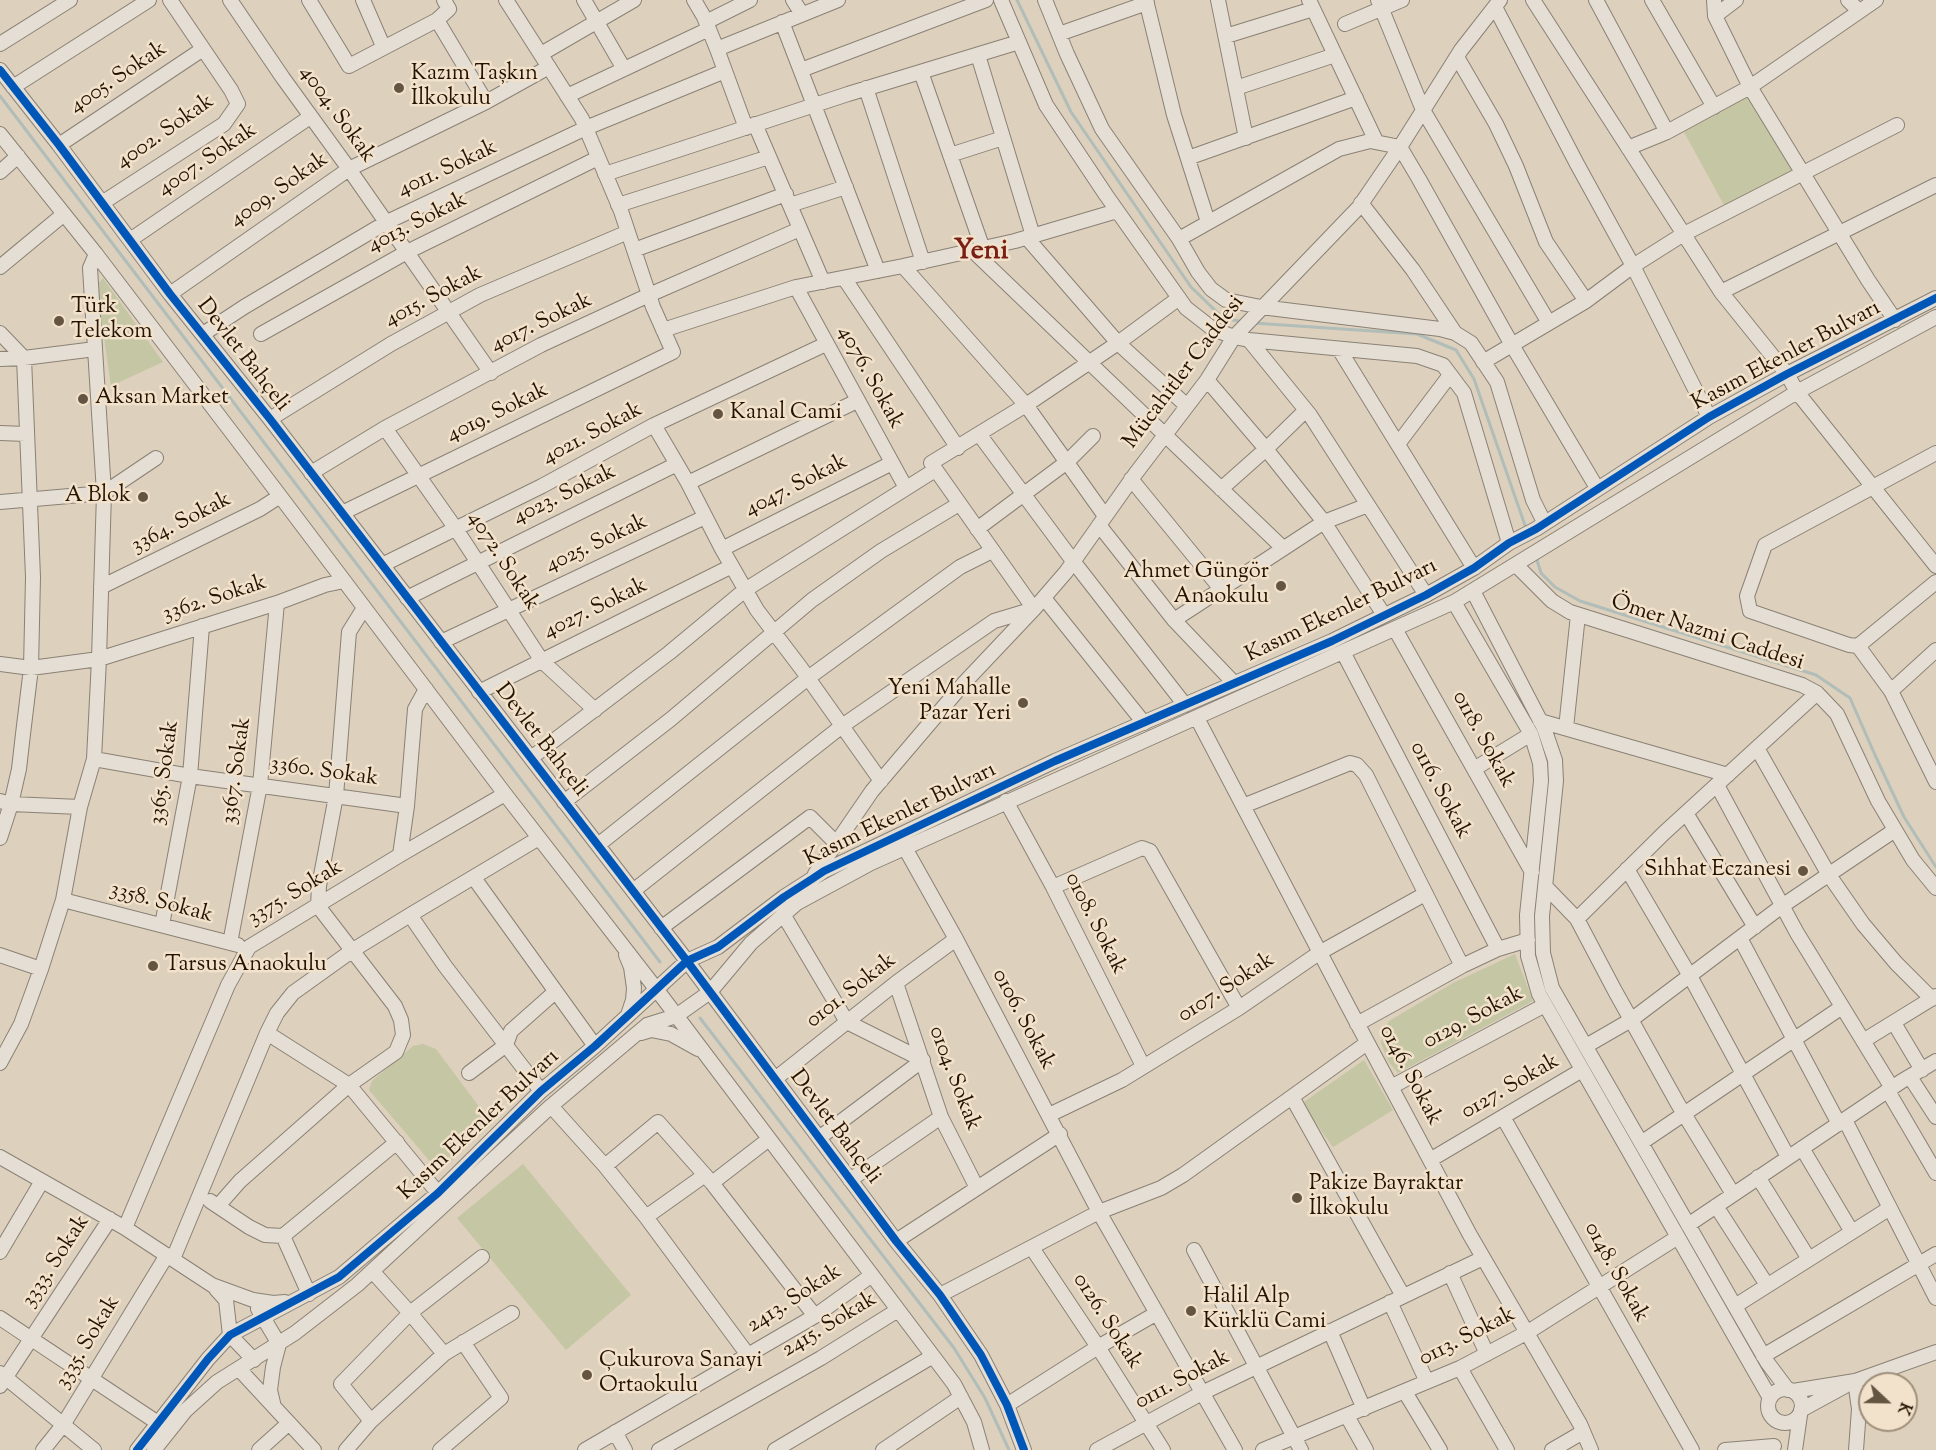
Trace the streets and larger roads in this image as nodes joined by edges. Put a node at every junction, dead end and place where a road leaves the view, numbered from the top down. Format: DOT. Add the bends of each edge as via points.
graph roads {
  1 [pos="70,0"];
  2 [pos="149,0"];
  3 [pos="230,0"];
  4 [pos="309,0"];
  5 [pos="363,0"];
  6 [pos="444,0"];
  7 [pos="506,0"];
  8 [pos="584,0"];
  9 [pos="694,0"];
  10 [pos="750,0"];
  11 [pos="793,0"];
  12 [pos="838,0"];
  13 [pos="986,0"];
  14 [pos="1001,0"];
  15 [pos="1045,0"];
  16 [pos="1218,0"];
  17 [pos="1402,0"];
  18 [pos="1533,0"];
  19 [pos="1596,0"];
  20 [pos="1652,0"];
  21 [pos="1713,0"];
  22 [pos="1736,0"];
  23 [pos="1848,0"];
  24 [pos="1876,0"];
  25 [pos="629,1"];
  26 [pos="175,2"];
  27 [pos="1146,2"];
  28 [pos="1311,4"];
  29 [pos="1379,4"];
  30 [pos="1492,6"];
  31 [pos="1859,11"];
  32 [pos="802,14"];
  33 [pos="1715,16"];
  34 [pos="437,20"];
  35 [pos="598,21"];
  36 [pos="782,22"];
  37 [pos="1345,24"];
  38 [pos="708,25"];
  39 [pos="1059,34"];
  40 [pos="1226,36"];
  41 [pos="1019,42"];
  42 [pos="0,44"];
  43 [pos="384,46"];
  44 [pos="203,49"];
  45 [pos="717,49"];
  46 [pos="541,54"];
  47 [pos="978,55"];
  48 [pos="1335,55"];
  49 [pos="1457,57"];
  50 [pos="549,67"];
  51 [pos="624,69"];
  52 [pos="0,70"];
  53 [pos="801,70"];
  54 [pos="725,71"];
  55 [pos="921,72"];
  56 [pos="14,87"];
  57 [pos="1750,87"];
  58 [pos="866,88"];
  59 [pos="1236,88"];
  60 [pos="567,96"];
  61 [pos="1356,98"];
  62 [pos="486,102"];
  63 [pos="815,105"];
  64 [pos="1714,107"];
  65 [pos="1423,110"];
  66 [pos="310,117"];
  67 [pos="1897,125"];
  68 [pos="751,126"];
  69 [pos="586,128"];
  70 [pos="1667,132"];
  71 [pos="0,134"];
  72 [pos="1003,138"];
  73 [pos="1246,138"];
  74 [pos="1376,141"];
  75 [pos="59,144"];
  76 [pos="1400,147"];
  77 [pos="1628,148"];
  78 [pos="950,155"];
  79 [pos="18,156"];
  80 [pos="769,157"];
  81 [pos="598,158"];
  82 [pos="1188,158"];
  83 [pos="349,169"];
  84 [pos="0,172"];
  85 [pos="1802,173"];
  86 [pos="605,174"];
  87 [pos="1936,185"];
  88 [pos="846,187"];
  89 [pos="788,200"];
  90 [pos="102,203"];
  91 [pos="1361,203"];
  92 [pos="618,205"];
  93 [pos="1117,211"];
  94 [pos="64,214"];
  95 [pos="387,222"];
  96 [pos="1208,222"];
  97 [pos="800,229"];
  98 [pos="628,232"];
  99 [pos="1839,232"];
  100 [pos="1682,234"];
  101 [pos="1030,237"];
  102 [pos="1179,239"];
  103 [pos="130,240"];
  104 [pos="634,250"];
  105 [pos="978,250"];
  106 [pos="407,252"];
  107 [pos="96,255"];
  108 [pos="2,262"];
  109 [pos="923,262"];
  110 [pos="903,266"];
  111 [pos="1633,266"];
  112 [pos="878,271"];
  113 [pos="844,278"];
  114 [pos="823,282"];
  115 [pos="796,287"];
  116 [pos="1721,292"];
  117 [pos="170,294"];
  118 [pos="649,295"];
  119 [pos="1179,298"];
  120 [pos="1936,298"];
  121 [pos="1586,301"];
  122 [pos="1261,307"];
  123 [pos="448,312"];
  124 [pos="1936,317"];
  125 [pos="1894,320"];
  126 [pos="1549,323"];
  127 [pos="663,330"];
  128 [pos="0,333"];
  129 [pos="1455,333"];
  130 [pos="203,334"];
  131 [pos="261,334"];
  132 [pos="1234,337"];
  133 [pos="1249,340"];
  134 [pos="1118,343"];
  135 [pos="825,344"];
  136 [pos="1512,345"];
  137 [pos="95,348"];
  138 [pos="1339,349"];
  139 [pos="24,358"];
  140 [pos="0,359"];
  141 [pos="1483,362"];
  142 [pos="1089,363"];
  143 [pos="491,373"];
  144 [pos="1787,374"];
  145 [pos="1450,375"];
  146 [pos="1207,380"];
  147 [pos="1797,392"];
  148 [pos="857,401"];
  149 [pos="1026,405"];
  150 [pos="1187,406"];
  151 [pos="1306,410"];
  152 [pos="1708,417"];
  153 [pos="270,419"];
  154 [pos="654,425"];
  155 [pos="385,428"];
  156 [pos="0,433"];
  157 [pos="26,434"];
  158 [pos="979,434"];
  159 [pos="1165,435"];
  160 [pos="1093,436"];
  161 [pos="1398,444"];
  162 [pos="958,448"];
  163 [pos="1266,449"];
  164 [pos="1936,453"];
  165 [pos="156,458"];
  166 [pos="1067,462"];
  167 [pos="892,463"];
  168 [pos="677,464"];
  169 [pos="935,470"];
  170 [pos="310,473"];
  171 [pos="419,477"];
  172 [pos="1131,479"];
  173 [pos="688,483"];
  174 [pos="1874,486"];
  175 [pos="906,488"];
  176 [pos="1597,488"];
  177 [pos="1221,489"];
  178 [pos="104,493"];
  179 [pos="1023,494"];
  180 [pos="280,495"];
  181 [pos="29,500"];
  182 [pos="0,502"];
  183 [pos="959,504"];
  184 [pos="1368,505"];
  185 [pos="342,513"];
  186 [pos="705,517"];
  187 [pos="1102,520"];
  188 [pos="1324,522"];
  189 [pos="1540,526"];
  190 [pos="456,529"];
  191 [pos="977,530"];
  192 [pos="1513,541"];
  193 [pos="1283,548"];
  194 [pos="722,549"];
  195 [pos="992,550"];
  196 [pos="1073,561"];
  197 [pos="478,562"];
  198 [pos="1519,563"];
  199 [pos="382,565"];
  200 [pos="732,566"];
  201 [pos="1936,566"];
  202 [pos="1473,568"];
  203 [pos="344,581"];
  204 [pos="1936,582"];
  205 [pos="101,587"];
  206 [pos="1221,589"];
  207 [pos="746,590"];
  208 [pos="1473,591"];
  209 [pos="1426,595"];
  210 [pos="407,598"];
  211 [pos="1044,598"];
  212 [pos="1454,602"];
  213 [pos="278,603"];
  214 [pos="364,608"];
  215 [pos="1034,609"];
  216 [pos="508,611"];
  217 [pos="1383,615"];
  218 [pos="1578,615"];
  219 [pos="1174,620"];
  220 [pos="202,626"];
  221 [pos="1395,629"];
  222 [pos="774,632"];
  223 [pos="441,642"];
  224 [pos="1858,646"];
  225 [pos="1936,650"];
  226 [pos="1343,652"];
  227 [pos="99,659"];
  228 [pos="542,661"];
  229 [pos="0,664"];
  230 [pos="31,668"];
  231 [pos="808,678"];
  232 [pos="1234,683"];
  233 [pos="426,689"];
  234 [pos="1891,691"];
  235 [pos="479,692"];
  236 [pos="1817,693"];
  237 [pos="1185,705"];
  238 [pos="595,710"];
  239 [pos="1197,718"];
  240 [pos="1540,721"];
  241 [pos="1144,723"];
  242 [pos="843,726"];
  243 [pos="1566,728"];
  244 [pos="1531,734"];
  245 [pos="1757,748"];
  246 [pos="531,758"];
  247 [pos="94,759"];
  248 [pos="1474,770"];
  249 [pos="1728,775"];
  250 [pos="190,776"];
  251 [pos="881,781"];
  252 [pos="1936,782"];
  253 [pos="260,785"];
  254 [pos="1717,785"];
  255 [pos="505,794"];
  256 [pos="336,796"];
  257 [pos="1006,801"];
  258 [pos="5,802"];
  259 [pos="564,802"];
  260 [pos="407,806"];
  261 [pos="1243,806"];
  262 [pos="80,807"];
  263 [pos="1686,813"];
  264 [pos="1895,830"];
  265 [pos="0,838"];
  266 [pos="539,838"];
  267 [pos="836,843"];
  268 [pos="598,845"];
  269 [pos="905,848"];
  270 [pos="400,855"];
  271 [pos="1627,869"];
  272 [pos="1532,872"];
  273 [pos="1828,875"];
  274 [pos="474,878"];
  275 [pos="812,879"];
  276 [pos="1545,886"];
  277 [pos="1053,887"];
  278 [pos="1936,888"];
  279 [pos="633,891"];
  280 [pos="1425,894"];
  281 [pos="63,900"];
  282 [pos="318,906"];
  283 [pos="1782,906"];
  284 [pos="783,914"];
  285 [pos="410,915"];
  286 [pos="1577,919"];
  287 [pos="162,925"];
  288 [pos="1755,927"];
  289 [pos="661,928"];
  290 [pos="1740,938"];
  291 [pos="956,939"];
  292 [pos="1528,940"];
  293 [pos="620,942"];
  294 [pos="230,943"];
  295 [pos="249,947"];
  296 [pos="1498,949"];
  297 [pos="353,950"];
  298 [pos="1319,952"];
  299 [pos="0,955"];
  300 [pos="687,961"];
  301 [pos="1462,966"];
  302 [pos="41,969"];
  303 [pos="1690,976"];
  304 [pos="896,983"];
  305 [pos="657,990"];
  306 [pos="555,992"];
  307 [pos="710,992"];
  308 [pos="1934,997"];
  309 [pos="1545,1005"];
  310 [pos="1842,1007"];
  311 [pos="1239,1008"];
  312 [pos="676,1016"];
  313 [pos="627,1017"];
  314 [pos="1631,1020"];
  315 [pos="847,1022"];
  316 [pos="1894,1023"];
  317 [pos="1357,1024"];
  318 [pos="267,1033"];
  319 [pos="634,1036"];
  320 [pos="1794,1040"];
  321 [pos="1863,1041"];
  322 [pos="1367,1043"];
  323 [pos="506,1045"];
  324 [pos="595,1046"];
  325 [pos="1586,1046"];
  326 [pos="705,1054"];
  327 [pos="922,1060"];
  328 [pos="1936,1061"];
  329 [pos="0,1063"];
  330 [pos="1143,1066"];
  331 [pos="1582,1070"];
  332 [pos="469,1073"];
  333 [pos="1916,1073"];
  334 [pos="1743,1074"];
  335 [pos="776,1079"];
  336 [pos="349,1085"];
  337 [pos="1391,1088"];
  338 [pos="1890,1090"];
  339 [pos="541,1091"];
  340 [pos="1292,1097"];
  341 [pos="551,1106"];
  342 [pos="1685,1114"];
  343 [pos="1049,1115"];
  344 [pos="1503,1116"];
  345 [pos="940,1117"];
  346 [pos="1936,1117"];
  347 [pos="1842,1122"];
  348 [pos="1060,1134"];
  349 [pos="819,1138"];
  350 [pos="770,1139"];
  351 [pos="397,1142"];
  352 [pos="1641,1143"];
  353 [pos="1802,1148"];
  354 [pos="0,1157"];
  355 [pos="1788,1158"];
  356 [pos="1430,1160"];
  357 [pos="605,1166"];
  358 [pos="1936,1173"];
  359 [pos="1758,1178"];
  360 [pos="709,1179"];
  361 [pos="850,1180"];
  362 [pos="42,1181"];
  363 [pos="977,1188"];
  364 [pos="438,1193"];
  365 [pos="1733,1194"];
  366 [pos="201,1195"];
  367 [pos="218,1206"];
  368 [pos="1716,1206"];
  369 [pos="1890,1208"];
  370 [pos="1099,1212"];
  371 [pos="646,1217"];
  372 [pos="110,1219"];
  373 [pos="1688,1225"];
  374 [pos="125,1228"];
  375 [pos="1852,1232"];
  376 [pos="283,1236"];
  377 [pos="1678,1237"];
  378 [pos="896,1241"];
  379 [pos="1032,1248"];
  380 [pos="1194,1250"];
  381 [pos="0,1252"];
  382 [pos="1936,1254"];
  383 [pos="170,1257"];
  384 [pos="482,1257"];
  385 [pos="1483,1258"];
  386 [pos="1809,1259"];
  387 [pos="1918,1264"];
  388 [pos="373,1272"];
  389 [pos="1450,1273"];
  390 [pos="872,1275"];
  391 [pos="212,1285"];
  392 [pos="1767,1285"];
  393 [pos="1598,1287"];
  394 [pos="309,1294"];
  395 [pos="940,1295"];
  396 [pos="1936,1298"];
  397 [pos="1396,1299"];
  398 [pos="253,1300"];
  399 [pos="294,1301"];
  400 [pos="1735,1306"];
  401 [pos="898,1310"];
  402 [pos="410,1313"];
  403 [pos="512,1313"];
  404 [pos="1157,1313"];
  405 [pos="263,1316"];
  406 [pos="815,1316"];
  407 [pos="0,1318"];
  408 [pos="1329,1331"];
  409 [pos="1528,1332"];
  410 [pos="230,1335"];
  411 [pos="32,1340"];
  412 [pos="463,1342"];
  413 [pos="279,1344"];
  414 [pos="1098,1347"];
  415 [pos="1936,1352"];
  416 [pos="444,1354"];
  417 [pos="1487,1354"];
  418 [pos="748,1355"];
  419 [pos="933,1356"];
  420 [pos="1764,1356"];
  421 [pos="254,1360"];
  422 [pos="1256,1367"];
  423 [pos="1460,1368"];
  424 [pos="239,1369"];
  425 [pos="2,1379"];
  426 [pos="90,1380"];
  427 [pos="1855,1381"];
  428 [pos="1426,1382"];
  429 [pos="1790,1391"];
  430 [pos="1405,1392"];
  431 [pos="1202,1393"];
  432 [pos="961,1397"];
  433 [pos="1007,1405"];
  434 [pos="1769,1405"];
  435 [pos="274,1407"];
  436 [pos="1364,1408"];
  437 [pos="1800,1412"];
  438 [pos="1347,1416"];
  439 [pos="371,1421"];
  440 [pos="158,1423"];
  441 [pos="288,1423"];
  442 [pos="1147,1424"];
  443 [pos="63,1425"];
  444 [pos="615,1432"];
  445 [pos="1583,1432"];
  446 [pos="1293,1437"];
  447 [pos="1774,1448"];
  448 [pos="43,1450"];
  449 [pos="94,1450"];
  450 [pos="137,1450"];
  451 [pos="154,1450"];
  452 [pos="259,1450"];
  453 [pos="314,1450"];
  454 [pos="345,1450"];
  455 [pos="440,1450"];
  456 [pos="585,1450"];
  457 [pos="626,1450"];
  458 [pos="659,1450"];
  459 [pos="775,1450"];
  460 [pos="883,1450"];
  461 [pos="982,1450"];
  462 [pos="1024,1450"];
  463 [pos="1097,1450"];
  464 [pos="1163,1450"];
  465 [pos="1235,1450"];
  466 [pos="1263,1450"];
  467 [pos="1301,1450"];
  468 [pos="1366,1450"];
  469 [pos="1440,1450"];
  470 [pos="1507,1450"];
  471 [pos="1552,1450"];
  472 [pos="1591,1450"];
  473 [pos="1692,1450"];
  474 [pos="1725,1450"];
  475 [pos="1795,1450"];
  476 [pos="1856,1450"];
  1 -- 42 [label="street"];
  2 -- 56 [label="street"];
  3 -- 66 [label="street, 4004. Sokak"];
  4 -- 43 [label="street" via="349,66"];
  5 -- 43 [label="street"];
  6 -- 34 [label="street" via="449,9"];
  7 -- 46 [label="street"];
  8 -- 35 [label="street"];
  9 -- 38 [label="street"];
  10 -- 38 [label="street"];
  11 -- 32 [label="street"];
  12 -- 32 [label="street"];
  13 -- 53 [label="street"];
  14 -- 41 [label="street"];
  15 -- 39 [label="street"];
  16 -- 40 [label="street"];
  17 -- 29 [label="street"];
  18 -- 77 [label="street"];
  19 -- 70 [label="street"];
  20 -- 64 [label="street"];
  21 -- 33 [label="street"];
  22 -- 33 [label="street"];
  23 -- 31 [label="street"];
  24 -- 31 [label="street"];
  25 -- 35 [label="street"];
  26 -- 44 [label="street, 4002. Sokak"];
  27 -- 39 [label="street"];
  27 -- 82 [label="street"];
  28 -- 40 [label="street"];
  28 -- 48 [label="street"];
  29 -- 37 [label="street"];
  29 -- 65 [label="street"];
  30 -- 49 [label="street, Mücahitler Caddesi"];
  30 -- 111 [label="street"];
  31 -- 57 [label="street"];
  32 -- 36 [label="street"];
  33 -- 57 [label="street"];
  34 -- 43 [label="street"];
  34 -- 62 [label="street"];
  35 -- 46 [label="street"];
  35 -- 51 [label="street"];
  36 -- 45 [label="street"];
  36 -- 53 [label="street"];
  38 -- 45 [label="street"];
  38 -- 51 [label="street"];
  39 -- 102 [label="street" via="1102,129"];
  40 -- 59 [label="street"];
  41 -- 47 [label="street"];
  41 -- 93 [label="street" via="1046,105"];
  44 -- 75 [label="street, 4005. Sokak"];
  44 -- 90 [label="street, 4002. Sokak" via="238,104 231,115 224,124"];
  45 -- 54 [label="street"];
  46 -- 50 [label="street"];
  47 -- 55 [label="street"];
  47 -- 72 [label="street"];
  48 -- 59 [label="street"];
  48 -- 61 [label="street"];
  49 -- 65 [label="street, Mücahitler Caddesi"];
  49 -- 121 [label="street" via="1496,124 1546,242"];
  50 -- 60 [label="street"];
  50 -- 62 [label="street, 4009. Sokak"];
  51 -- 60 [label="street"];
  52 -- 56 [label="street, Devlet Bahçeli"];
  53 -- 63 [label="street"];
  54 -- 68 [label="street"];
  54 -- 69 [label="street, 4011. Sokak"];
  55 -- 58 [label="street"];
  55 -- 78 [label="street"];
  56 -- 75 [label="street, Devlet Bahçeli"];
  57 -- 64 [label="street"];
  57 -- 85 [label="street"];
  58 -- 63 [label="street"];
  58 -- 109 [label="street"];
  59 -- 73 [label="street"];
  60 -- 69 [label="street"];
  61 -- 73 [label="street"];
  61 -- 74 [label="street"];
  62 -- 83 [label="street, 4009. Sokak"];
  63 -- 68 [label="street"];
  63 -- 88 [label="street"];
  64 -- 70 [label="street"];
  65 -- 76 [label="street, Mücahitler Caddesi"];
  65 -- 126 [label="street"];
  66 -- 83 [label="street, 4004. Sokak"];
  66 -- 103 [label="street, 4007. Sokak"];
  67 -- 85 [label="street"];
  68 -- 80 [label="street"];
  68 -- 86 [label="street"];
  69 -- 81 [label="street"];
  69 -- 95 [label="street, 4011. Sokak"];
  70 -- 77 [label="street"];
  71 -- 79 [label="street"];
  72 -- 78 [label="street"];
  72 -- 101 [label="street"];
  73 -- 82 [label="street"];
  74 -- 76 [label="street"];
  74 -- 96 [label="street" via="1340,149"];
  75 -- 90 [label="street, Devlet Bahçeli"];
  76 -- 91 [label="street, Mücahitler Caddesi"];
  76 -- 136 [label="street"];
  77 -- 100 [label="street"];
  78 -- 105 [label="street"];
  79 -- 84 [label="street"];
  79 -- 94 [label="street"];
  80 -- 89 [label="street"];
  80 -- 92 [label="street"];
  81 -- 86 [label="street"];
  81 -- 106 [label="street, 4013. Sokak"];
  82 -- 96 [label="street"];
  83 -- 95 [label="street, 4004. Sokak"];
  83 -- 117 [label="street, 4009. Sokak"];
  85 -- 99 [label="street"];
  85 -- 100 [label="street"];
  86 -- 92 [label="street"];
  87 -- 99 [label="street"];
  88 -- 89 [label="street"];
  88 -- 112 [label="street"];
  89 -- 97 [label="street"];
  89 -- 104 [label="street"];
  90 -- 103 [label="street, Devlet Bahçeli"];
  91 -- 122 [label="street, Mücahitler Caddesi"];
  91 -- 129 [label="street"];
  92 -- 98 [label="street"];
  93 -- 101 [label="street"];
  93 -- 119 [label="street"];
  94 -- 107 [label="street"];
  94 -- 108 [label="street"];
  95 -- 106 [label="street, 4004. Sokak"];
  95 -- 130 [label="street, 4011. Sokak"];
  96 -- 102 [label="street"];
  97 -- 114 [label="street"];
  97 -- 118 [label="street, 4017. Sokak"];
  98 -- 104 [label="street"];
  98 -- 123 [label="street, 4015. Sokak"];
  99 -- 116 [label="street"];
  99 -- 125 [label="street"];
  100 -- 111 [label="street"];
  100 -- 116 [label="street"];
  101 -- 105 [label="street"];
  101 -- 134 [label="street"];
  102 -- 122 [label="street" via="1211,289 1226,300"];
  103 -- 117 [label="street, Devlet Bahçeli"];
  104 -- 118 [label="street"];
  105 -- 109 [label="street"];
  105 -- 142 [label="street"];
  106 -- 123 [label="street, 4004. Sokak"];
  106 -- 131 [label="street, 4013. Sokak"];
  107 -- 137 [label="street" via="90,268"];
  107 -- 180 [label="street"];
  109 -- 110 [label="street"];
  110 -- 112 [label="street"];
  110 -- 149 [label="street"];
  111 -- 121 [label="street"];
  111 -- 152 [label="street"];
  112 -- 113 [label="street"];
  113 -- 114 [label="street"];
  113 -- 162 [label="street"];
  114 -- 115 [label="street"];
  115 -- 127 [label="street"];
  115 -- 135 [label="street, 4076. Sokak"];
  116 -- 144 [label="street"];
  117 -- 130 [label="street, Devlet Bahçeli"];
  118 -- 127 [label="street"];
  118 -- 143 [label="street, 4017. Sokak"];
  119 -- 132 [label="street" via="1212,329"];
  119 -- 134 [label="street"];
  120 -- 125 [label="street, Kasım Ekenler Bulvarı"];
  121 -- 126 [label="street"];
  122 -- 129 [label="street"];
  122 -- 132 [label="street, Mücahitler Caddesi"];
  123 -- 143 [label="street, 4004. Sokak"];
  123 -- 153 [label="street, 4015. Sokak"];
  124 -- 147 [label="street, Kasım Ekenler Bulvarı"];
  125 -- 144 [label="street, Kasım Ekenler Bulvarı"];
  126 -- 136 [label="street"];
  127 -- 171 [label="street, 4019. Sokak" via="673,352"];
  128 -- 139 [label="street"];
  129 -- 141 [label="street" via="1471,343"];
  130 -- 153 [label="street, Devlet Bahçeli"];
  132 -- 133 [label="street"];
  132 -- 146 [label="street, Mücahitler Caddesi"];
  133 -- 138 [label="street"];
  133 -- 151 [label="street"];
  134 -- 142 [label="street"];
  134 -- 150 [label="street"];
  135 -- 148 [label="street, 4076. Sokak"];
  135 -- 154 [label="street, 4021. Sokak"];
  136 -- 141 [label="street"];
  136 -- 176 [label="street"];
  137 -- 139 [label="street"];
  137 -- 178 [label="street"];
  138 -- 145 [label="street" via="1418,356 1443,365"];
  138 -- 161 [label="street"];
  139 -- 140 [label="street"];
  139 -- 157 [label="street"];
  141 -- 189 [label="street" via="1497,382"];
  142 -- 149 [label="street"];
  142 -- 159 [label="street"];
  143 -- 155 [label="street, 4017. Sokak"];
  144 -- 147 [label="street"];
  144 -- 152 [label="street, Kasım Ekenler Bulvarı"];
  145 -- 161 [label="street"];
  145 -- 192 [label="street" via="1464,393"];
  146 -- 150 [label="street, Mücahitler Caddesi"];
  146 -- 163 [label="street"];
  147 -- 174 [label="street"];
  147 -- 198 [label="street, Kasım Ekenler Bulvarı"];
  148 -- 167 [label="street, 4076. Sokak"];
  148 -- 173 [label="street"];
  149 -- 158 [label="street"];
  149 -- 166 [label="street"];
  150 -- 159 [label="street, Mücahitler Caddesi"];
  151 -- 163 [label="street"];
  151 -- 184 [label="street"];
  152 -- 176 [label="street, Kasım Ekenler Bulvarı"];
  153 -- 170 [label="street, Devlet Bahçeli"];
  154 -- 168 [label="street"];
  154 -- 190 [label="street, 4021. Sokak"];
  155 -- 170 [label="street, 4017. Sokak"];
  155 -- 171 [label="street, 4072. Sokak"];
  156 -- 157 [label="street"];
  157 -- 181 [label="street"];
  158 -- 162 [label="street"];
  158 -- 179 [label="street"];
  159 -- 172 [label="street, Mücahitler Caddesi"];
  159 -- 177 [label="street"];
  160 -- 166 [label="street"];
  161 -- 202 [label="street"];
  162 -- 169 [label="street" via="931,463"];
  163 -- 177 [label="street"];
  163 -- 188 [label="street"];
  164 -- 174 [label="street"];
  165 -- 178 [label="street"];
  166 -- 179 [label="street"];
  166 -- 187 [label="street"];
  167 -- 175 [label="street, 4076. Sokak"];
  167 -- 194 [label="street, 4047. Sokak"];
  168 -- 173 [label="street"];
  168 -- 197 [label="street, 4023. Sokak"];
  169 -- 175 [label="street"];
  169 -- 183 [label="street"];
  170 -- 185 [label="street, Devlet Bahçeli"];
  171 -- 185 [label="street, 4019. Sokak"];
  171 -- 190 [label="street, 4072. Sokak"];
  172 -- 187 [label="street, Mücahitler Caddesi"];
  172 -- 206 [label="street"];
  173 -- 186 [label="street"];
  174 -- 201 [label="street"];
  174 -- 224 [label="street" via="1766,545 1747,596 1750,611"];
  175 -- 207 [label="street"];
  176 -- 189 [label="street, Kasım Ekenler Bulvarı"];
  177 -- 193 [label="street"];
  178 -- 181 [label="street"];
  178 -- 205 [label="street"];
  179 -- 191 [label="street"];
  179 -- 196 [label="street"];
  180 -- 203 [label="street"];
  180 -- 205 [label="street, 3364. Sokak" via="260,509"];
  181 -- 182 [label="street"];
  181 -- 230 [label="street" via="33,577"];
  183 -- 191 [label="street"];
  183 -- 222 [label="street" via="881,551"];
  184 -- 188 [label="street"];
  184 -- 209 [label="street"];
  185 -- 199 [label="street, Devlet Bahçeli"];
  186 -- 194 [label="street"];
  186 -- 216 [label="street, 4025. Sokak"];
  187 -- 196 [label="street, Mücahitler Caddesi"];
  187 -- 219 [label="street"];
  188 -- 193 [label="street"];
  188 -- 217 [label="street"];
  189 -- 192 [label="street, Kasım Ekenler Bulvarı"];
  190 -- 197 [label="street, 4072. Sokak"];
  190 -- 199 [label="street, 4021. Sokak"];
  191 -- 195 [label="street"];
  192 -- 202 [label="street, Kasım Ekenler Bulvarı"];
  193 -- 206 [label="street"];
  194 -- 200 [label="street"];
  195 -- 215 [label="street"];
  195 -- 231 [label="street" via="960,567"];
  196 -- 211 [label="street, Mücahitler Caddesi"];
  196 -- 237 [label="street"];
  197 -- 210 [label="street, 4023. Sokak"];
  197 -- 216 [label="street, 4072. Sokak"];
  198 -- 208 [label="street, Kasım Ekenler Bulvarı"];
  198 -- 218 [label="street, Ömer Nazmi Caddesi" via="1552,602"];
  199 -- 210 [label="street, Devlet Bahçeli"];
  200 -- 207 [label="street"];
  200 -- 228 [label="street, 4027. Sokak"];
  202 -- 209 [label="street, Kasım Ekenler Bulvarı"];
  203 -- 213 [label="street, 3362. Sokak"];
  203 -- 214 [label="street"];
  204 -- 224 [label="street"];
  205 -- 227 [label="street"];
  206 -- 219 [label="street"];
  207 -- 222 [label="street"];
  207 -- 238 [label="street"];
  208 -- 212 [label="street, Kasım Ekenler Bulvarı"];
  208 -- 240 [label="street"];
  209 -- 217 [label="street, Kasım Ekenler Bulvarı"];
  210 -- 223 [label="street, Devlet Bahçeli"];
  211 -- 215 [label="street, Mücahitler Caddesi"];
  211 -- 241 [label="street"];
  212 -- 221 [label="street, Kasım Ekenler Bulvarı"];
  212 -- 244 [label="street"];
  213 -- 220 [label="street, 3362. Sokak"];
  213 -- 253 [label="street, 3367. Sokak"];
  214 -- 233 [label="street"];
  214 -- 256 [label="street" via="349,632"];
  215 -- 242 [label="street" via="994,621"];
  215 -- 251 [label="street, Mücahitler Caddesi" via="964,683"];
  216 -- 223 [label="street, 4025. Sokak"];
  216 -- 228 [label="street, 4072. Sokak"];
  217 -- 232 [label="street, Kasım Ekenler Bulvarı"];
  218 -- 236 [label="street, Ömer Nazmi Caddesi"];
  218 -- 243 [label="street"];
  219 -- 232 [label="street"];
  220 -- 227 [label="street, 3362. Sokak"];
  220 -- 250 [label="street, 3365. Sokak"];
  221 -- 226 [label="street, Kasım Ekenler Bulvarı"];
  221 -- 248 [label="street, 0118. Sokak"];
  222 -- 231 [label="street"];
  222 -- 259 [label="street"];
  223 -- 235 [label="street, Devlet Bahçeli"];
  224 -- 234 [label="street"];
  225 -- 234 [label="street"];
  226 -- 239 [label="street, Kasım Ekenler Bulvarı"];
  226 -- 296 [label="street, 0116. Sokak"];
  227 -- 230 [label="street, 3362. Sokak"];
  227 -- 247 [label="street"];
  228 -- 235 [label="street, 4027. Sokak"];
  228 -- 238 [label="street, 4072. Sokak"];
  229 -- 230 [label="street, 3362. Sokak"];
  230 -- 258 [label="street" via="19,769"];
  231 -- 242 [label="street"];
  231 -- 268 [label="street"];
  232 -- 237 [label="street, Kasım Ekenler Bulvarı"];
  233 -- 255 [label="street"];
  233 -- 260 [label="street" via="415,709"];
  234 -- 252 [label="street"];
  235 -- 246 [label="street, Devlet Bahçeli"];
  236 -- 245 [label="street"];
  236 -- 264 [label="street, Ömer Nazmi Caddesi" via="1837,714"];
  237 -- 241 [label="street, Kasım Ekenler Bulvarı"];
  238 -- 246 [label="street"];
  239 -- 257 [label="street, Kasım Ekenler Bulvarı"];
  239 -- 261 [label="street, 0146. Sokak"];
  240 -- 243 [label="street"];
  240 -- 276 [label="street" via="1555,760 1556,781"];
  241 -- 275 [label="street, Kasım Ekenler Bulvarı" via="1055,761"];
  242 -- 251 [label="street"];
  242 -- 279 [label="street"];
  243 -- 249 [label="street"];
  244 -- 248 [label="street"];
  244 -- 272 [label="street" via="1541,781"];
  245 -- 249 [label="street"];
  245 -- 273 [label="street"];
  246 -- 259 [label="street, Devlet Bahçeli"];
  247 -- 250 [label="street, 3360. Sokak"];
  247 -- 262 [label="street"];
  248 -- 272 [label="street, 0118. Sokak"];
  249 -- 254 [label="street"];
  250 -- 253 [label="street, 3360. Sokak"];
  250 -- 287 [label="street, 3365. Sokak"];
  251 -- 267 [label="street, Mücahitler Caddesi"];
  253 -- 256 [label="street, 3360. Sokak"];
  253 -- 294 [label="street, 3367. Sokak"];
  254 -- 263 [label="street"];
  254 -- 283 [label="street"];
  255 -- 266 [label="street"];
  255 -- 270 [label="street, 3375. Sokak"];
  256 -- 260 [label="street, 3360. Sokak"];
  256 -- 282 [label="street"];
  257 -- 269 [label="street, Kasım Ekenler Bulvarı"];
  257 -- 277 [label="street, 0108. Sokak"];
  258 -- 262 [label="street"];
  258 -- 265 [label="street"];
  259 -- 268 [label="street, Devlet Bahçeli"];
  260 -- 270 [label="street"];
  261 -- 280 [label="street" via="1350,763 1357,765"];
  261 -- 298 [label="street, 0146. Sokak"];
  262 -- 281 [label="street"];
  263 -- 271 [label="street"];
  263 -- 288 [label="street"];
  264 -- 273 [label="street"];
  264 -- 278 [label="street, Ömer Nazmi Caddesi"];
  266 -- 274 [label="street, 3335. Sokak"];
  266 -- 293 [label="street"];
  267 -- 275 [label="street, Mücahitler Caddesi"];
  267 -- 289 [label="street" via="810,817"];
  268 -- 279 [label="street, Devlet Bahçeli"];
  269 -- 284 [label="street, Kasım Ekenler Bulvarı" via="870,863"];
  269 -- 291 [label="street, 0106. Sokak"];
  270 -- 282 [label="street, 3375. Sokak"];
  271 -- 286 [label="street"];
  271 -- 303 [label="street"];
  272 -- 292 [label="street"];
  273 -- 283 [label="street"];
  273 -- 308 [label="street" via="1896,963"];
  274 -- 285 [label="street, 3335. Sokak"];
  274 -- 306 [label="street"];
  275 -- 300 [label="street, Kasım Ekenler Bulvarı" via="718,947"];
  276 -- 286 [label="street"];
  276 -- 325 [label="street" via="1543,953 1552,988"];
  277 -- 311 [label="street" via="1142,848 1150,851"];
  277 -- 330 [label="street, 0108. Sokak"];
  279 -- 289 [label="street, Devlet Bahçeli"];
  280 -- 298 [label="street, 0107. Sokak"];
  280 -- 301 [label="street"];
  281 -- 287 [label="street, 3358. Sokak"];
  281 -- 302 [label="street"];
  282 -- 295 [label="street, 3375. Sokak"];
  282 -- 297 [label="street"];
  283 -- 288 [label="street"];
  283 -- 310 [label="street"];
  284 -- 307 [label="street, Kasım Ekenler Bulvarı" via="751,943"];
  284 -- 315 [label="street"];
  285 -- 297 [label="street, 3335. Sokak"];
  285 -- 323 [label="street"];
  286 -- 314 [label="street"];
  287 -- 294 [label="street, 3358. Sokak"];
  288 -- 290 [label="street"];
  289 -- 300 [label="street, Devlet Bahçeli"];
  290 -- 303 [label="street"];
  290 -- 320 [label="street"];
  291 -- 304 [label="street, 0101. Sokak"];
  291 -- 343 [label="street, 0106. Sokak"];
  292 -- 296 [label="street"];
  292 -- 309 [label="street" via="1528,956"];
  293 -- 305 [label="street"];
  293 -- 313 [label="street" via="631,967 634,988"];
  294 -- 295 [label="street, 3358. Sokak"];
  295 -- 374 [label="street, 3375. Sokak" via="228,985"];
  296 -- 301 [label="street"];
  297 -- 318 [label="street, 3335. Sokak" via="293,993"];
  297 -- 336 [label="street" via="395,1006 403,1035 396,1052"];
  298 -- 311 [label="street, 0107. Sokak"];
  298 -- 317 [label="street, 0146. Sokak"];
  299 -- 302 [label="street"];
  300 -- 305 [label="street, Kasım Ekenler Bulvarı"];
  300 -- 307 [label="street, Devlet Bahçeli"];
  301 -- 317 [label="street"];
  302 -- 329 [label="street" via="21,1024"];
  303 -- 314 [label="street"];
  303 -- 334 [label="street"];
  304 -- 315 [label="street, 0101. Sokak"];
  304 -- 327 [label="street, 0104. Sokak"];
  305 -- 312 [label="street"];
  305 -- 313 [label="street, Kasım Ekenler Bulvarı"];
  306 -- 323 [label="street" via="512,1031"];
  306 -- 324 [label="street"];
  307 -- 312 [label="street, Kasım Ekenler Bulvarı"];
  307 -- 335 [label="street, Devlet Bahçeli"];
  308 -- 316 [label="street"];
  309 -- 331 [label="street"];
  309 -- 337 [label="street, 0129. Sokak"];
  310 -- 320 [label="street"];
  310 -- 321 [label="street"];
  311 -- 330 [label="street, 0107. Sokak"];
  312 -- 319 [label="street, Kasım Ekenler Bulvarı" via="647,1025"];
  312 -- 326 [label="street"];
  313 -- 324 [label="street, Kasım Ekenler Bulvarı"];
  314 -- 325 [label="street"];
  314 -- 342 [label="street"];
  315 -- 327 [label="street"];
  315 -- 335 [label="street, 0101. Sokak"];
  316 -- 321 [label="street"];
  316 -- 333 [label="street"];
  317 -- 322 [label="street, 0146. Sokak"];
  318 -- 336 [label="street"];
  318 -- 366 [label="street, 3335. Sokak"];
  319 -- 326 [label="street" via="651,1030 671,1034"];
  319 -- 341 [label="street, Kasım Ekenler Bulvarı"];
  320 -- 334 [label="street"];
  320 -- 347 [label="street"];
  321 -- 338 [label="street"];
  322 -- 337 [label="street, 0146. Sokak"];
  322 -- 340 [label="street"];
  323 -- 332 [label="street"];
  323 -- 339 [label="street"];
  324 -- 339 [label="street, Kasım Ekenler Bulvarı"];
  325 -- 352 [label="street"];
  326 -- 350 [label="street"];
  327 -- 345 [label="street, 0104. Sokak"];
  327 -- 349 [label="street"];
  328 -- 333 [label="street"];
  330 -- 343 [label="street, 0107. Sokak"];
  331 -- 344 [label="street, 0127. Sokak"];
  331 -- 377 [label="street"];
  333 -- 338 [label="street"];
  333 -- 346 [label="street"];
  334 -- 342 [label="street"];
  334 -- 355 [label="street"];
  335 -- 349 [label="street, Devlet Bahçeli"];
  336 -- 351 [label="street"];
  336 -- 367 [label="street" via="240,1181"];
  337 -- 356 [label="street, 0146. Sokak"];
  338 -- 347 [label="street"];
  338 -- 358 [label="street"];
  339 -- 364 [label="street, Kasım Ekenler Bulvarı"];
  340 -- 370 [label="street" via="1183,1175 1161,1188"];
  340 -- 397 [label="street"];
  341 -- 357 [label="street"];
  341 -- 388 [label="street, Kasım Ekenler Bulvarı"];
  342 -- 352 [label="street"];
  342 -- 365 [label="street"];
  343 -- 348 [label="street, 0106. Sokak"];
  344 -- 356 [label="street, 0127. Sokak"];
  344 -- 393 [label="street, 0148. Sokak"];
  345 -- 361 [label="street"];
  345 -- 363 [label="street, 0104. Sokak"];
  347 -- 353 [label="street"];
  347 -- 369 [label="street"];
  348 -- 363 [label="street"];
  348 -- 370 [label="street, 0106. Sokak"];
  349 -- 361 [label="street, Devlet Bahçeli"];
  350 -- 360 [label="street"];
  350 -- 390 [label="street"];
  351 -- 364 [label="street"];
  351 -- 376 [label="street"];
  352 -- 373 [label="street"];
  353 -- 355 [label="street"];
  353 -- 375 [label="street"];
  354 -- 362 [label="street"];
  355 -- 359 [label="street"];
  356 -- 385 [label="street, 0146. Sokak"];
  357 -- 360 [label="street" via="658,1122"];
  357 -- 371 [label="street"];
  359 -- 365 [label="street"];
  359 -- 386 [label="street"];
  360 -- 371 [label="street"];
  360 -- 406 [label="street"];
  361 -- 378 [label="street, Devlet Bahçeli"];
  362 -- 372 [label="street"];
  362 -- 381 [label="street"];
  363 -- 378 [label="street"];
  364 -- 394 [label="street, Kasım Ekenler Bulvarı" via="339,1277"];
  365 -- 368 [label="street"];
  366 -- 367 [label="street"];
  366 -- 383 [label="street, 3335. Sokak"];
  367 -- 376 [label="street" via="265,1235"];
  368 -- 373 [label="street"];
  368 -- 392 [label="street"];
  369 -- 375 [label="street"];
  369 -- 387 [label="street"];
  370 -- 379 [label="street"];
  370 -- 404 [label="street, 0106. Sokak"];
  371 -- 418 [label="street"];
  372 -- 374 [label="street"];
  372 -- 411 [label="street, 3333. Sokak"];
  373 -- 400 [label="street"];
  374 -- 383 [label="street"];
  375 -- 386 [label="street"];
  376 -- 394 [label="street"];
  377 -- 393 [label="street, 0113. Sokak"];
  377 -- 434 [label="street"];
  378 -- 395 [label="street, Devlet Bahçeli"];
  379 -- 395 [label="street"];
  379 -- 414 [label="street, 0126. Sokak"];
  380 -- 422 [label="street"];
  382 -- 387 [label="street"];
  383 -- 391 [label="street"];
  383 -- 426 [label="street, 3335. Sokak"];
  384 -- 402 [label="street"];
  385 -- 389 [label="street, 0111. Sokak"];
  385 -- 409 [label="street, 0146. Sokak"];
  386 -- 392 [label="street"];
  387 -- 396 [label="street"];
  387 -- 420 [label="street"];
  388 -- 402 [label="street"];
  388 -- 413 [label="street, Kasım Ekenler Bulvarı"];
  389 -- 397 [label="street, 0111. Sokak"];
  389 -- 417 [label="street"];
  390 -- 401 [label="street"];
  390 -- 406 [label="street, 2413. Sokak"];
  391 -- 398 [label="street"];
  391 -- 410 [label="street" via="226,1300"];
  392 -- 400 [label="street"];
  393 -- 409 [label="street, 0113. Sokak"];
  393 -- 473 [label="street, 0148. Sokak"];
  394 -- 399 [label="street, Kasım Ekenler Bulvarı"];
  395 -- 433 [label="street, Devlet Bahçeli" via="981,1355"];
  397 -- 408 [label="street, 0111. Sokak"];
  397 -- 428 [label="street"];
  398 -- 399 [label="street"];
  398 -- 405 [label="street"];
  399 -- 405 [label="street, Kasım Ekenler Bulvarı"];
  400 -- 420 [label="street"];
  401 -- 419 [label="street"];
  401 -- 458 [label="street, 2415. Sokak"];
  402 -- 416 [label="street"];
  402 -- 439 [label="street" via="341,1384"];
  403 -- 412 [label="street"];
  404 -- 414 [label="street"];
  404 -- 431 [label="street, 0106. Sokak"];
  405 -- 410 [label="street, Kasım Ekenler Bulvarı"];
  405 -- 413 [label="street"];
  406 -- 418 [label="street, 2413. Sokak"];
  407 -- 411 [label="street"];
  408 -- 422 [label="street, 0111. Sokak"];
  408 -- 436 [label="street"];
  409 -- 417 [label="street, 0113. Sokak"];
  409 -- 445 [label="street, 0146. Sokak"];
  410 -- 421 [label="street"];
  410 -- 440 [label="street, Kasım Ekenler Bulvarı"];
  411 -- 425 [label="street, 3333. Sokak"];
  411 -- 426 [label="street"];
  412 -- 416 [label="street"];
  412 -- 455 [label="street" via="501,1398"];
  413 -- 421 [label="street, Kasım Ekenler Bulvarı"];
  413 -- 435 [label="street" via="270,1390"];
  414 -- 433 [label="street"];
  414 -- 442 [label="street, 0126. Sokak"];
  415 -- 427 [label="street"];
  416 -- 439 [label="street"];
  417 -- 423 [label="street, 0113. Sokak"];
  418 -- 444 [label="street, 2413. Sokak"];
  419 -- 432 [label="street"];
  419 -- 459 [label="street"];
  420 -- 429 [label="street"];
  421 -- 424 [label="street, Kasım Ekenler Bulvarı"];
  422 -- 431 [label="street, 0111. Sokak"];
  422 -- 446 [label="street"];
  423 -- 428 [label="street, 0113. Sokak"];
  423 -- 470 [label="street"];
  424 -- 435 [label="street"];
  424 -- 451 [label="street, Kasım Ekenler Bulvarı" via="217,1382 186,1410"];
  425 -- 443 [label="street"];
  426 -- 440 [label="street"];
  426 -- 443 [label="street, 3335. Sokak"];
  427 -- 429 [label="street"];
  427 -- 437 [label="street"];
  427 -- 476 [label="street" via="1859,1409"];
  428 -- 430 [label="street, 0113. Sokak"];
  429 -- 434 [label="street" via="1778,1391"];
  429 -- 437 [label="street" via="1800,1399"];
  430 -- 436 [label="street, 0113. Sokak"];
  430 -- 469 [label="street"];
  431 -- 442 [label="street, 0111. Sokak"];
  431 -- 465 [label="street, 0106. Sokak"];
  432 -- 460 [label="street"];
  432 -- 461 [label="street"];
  433 -- 462 [label="street, Devlet Bahçeli"];
  434 -- 437 [label="street" via="1775,1420 1786,1423 1796,1419"];
  434 -- 447 [label="street"];
  435 -- 441 [label="street"];
  436 -- 438 [label="street, 0113. Sokak"];
  437 -- 475 [label="street"];
  438 -- 446 [label="street, 0113. Sokak"];
  438 -- 468 [label="street"];
  439 -- 454 [label="street"];
  440 -- 450 [label="street, Kasım Ekenler Bulvarı"];
  441 -- 452 [label="street"];
  441 -- 453 [label="street"];
  442 -- 463 [label="street, 0111. Sokak"];
  442 -- 464 [label="street, 0126. Sokak"];
  443 -- 448 [label="street, 3335. Sokak"];
  443 -- 449 [label="street"];
  444 -- 456 [label="street, 2413. Sokak"];
  444 -- 457 [label="street"];
  445 -- 471 [label="street"];
  445 -- 472 [label="street, 0146. Sokak"];
  446 -- 466 [label="street, 0113. Sokak"];
  446 -- 467 [label="street"];
  447 -- 474 [label="street"];
}
